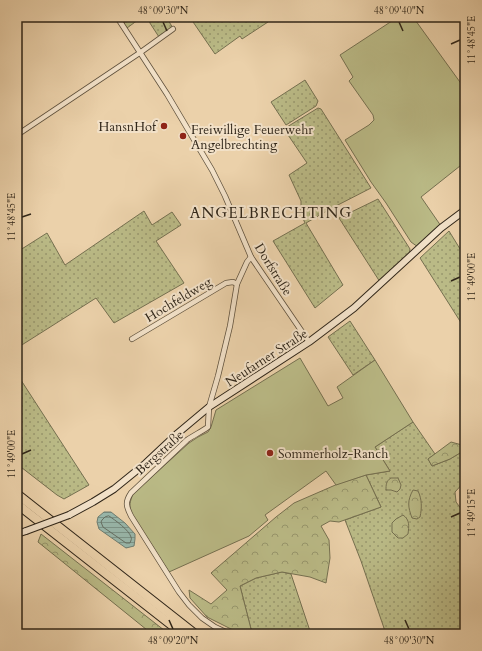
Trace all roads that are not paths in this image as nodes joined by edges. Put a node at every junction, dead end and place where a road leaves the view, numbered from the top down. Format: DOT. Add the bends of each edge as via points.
graph roads {
  1 [pos="117,17"];
  2 [pos="174,29"];
  3 [pos="141,52"];
  4 [pos="17,135"];
  5 [pos="465,210"];
  6 [pos="251,258"];
  7 [pos="237,284"];
  8 [pos="132,339"];
  9 [pos="309,342"];
  10 [pos="209,407"];
  11 [pos="17,494"];
  12 [pos="17,504"];
  13 [pos="17,534"];
  14 [pos="183,634"];
  15 [pos="195,634"];
  16 [pos="230,634"];
  1 -- 3 [label="street, Dorfstraße"];
  2 -- 3 [label="street"];
  3 -- 4 [label="street"];
  3 -- 6 [label="street, Dorfstraße" via="212,170"];
  5 -- 9 [label="street, Neufarner Straße" via="441,228 354,308"];
  6 -- 7 [label="street, Bergstraße"];
  6 -- 9 [label="street, Dorfstraße"];
  7 -- 8 [label="street, Hochfeldweg" via="226,283"];
  7 -- 10 [label="street, Bergstraße" via="230,326"];
  9 -- 10 [label="street, Neufarner Straße"];
  10 -- 13 [label="street, Neufarner Straße, bridge" via="133,474 93,502 70,514"];
  10 -- 16 [label="street, Bergstraße" via="208,427 187,440 131,492 127,506 189,605 202,618"];
  11 -- 15 [label="highway"];
  12 -- 14 [label="highway"];
}
